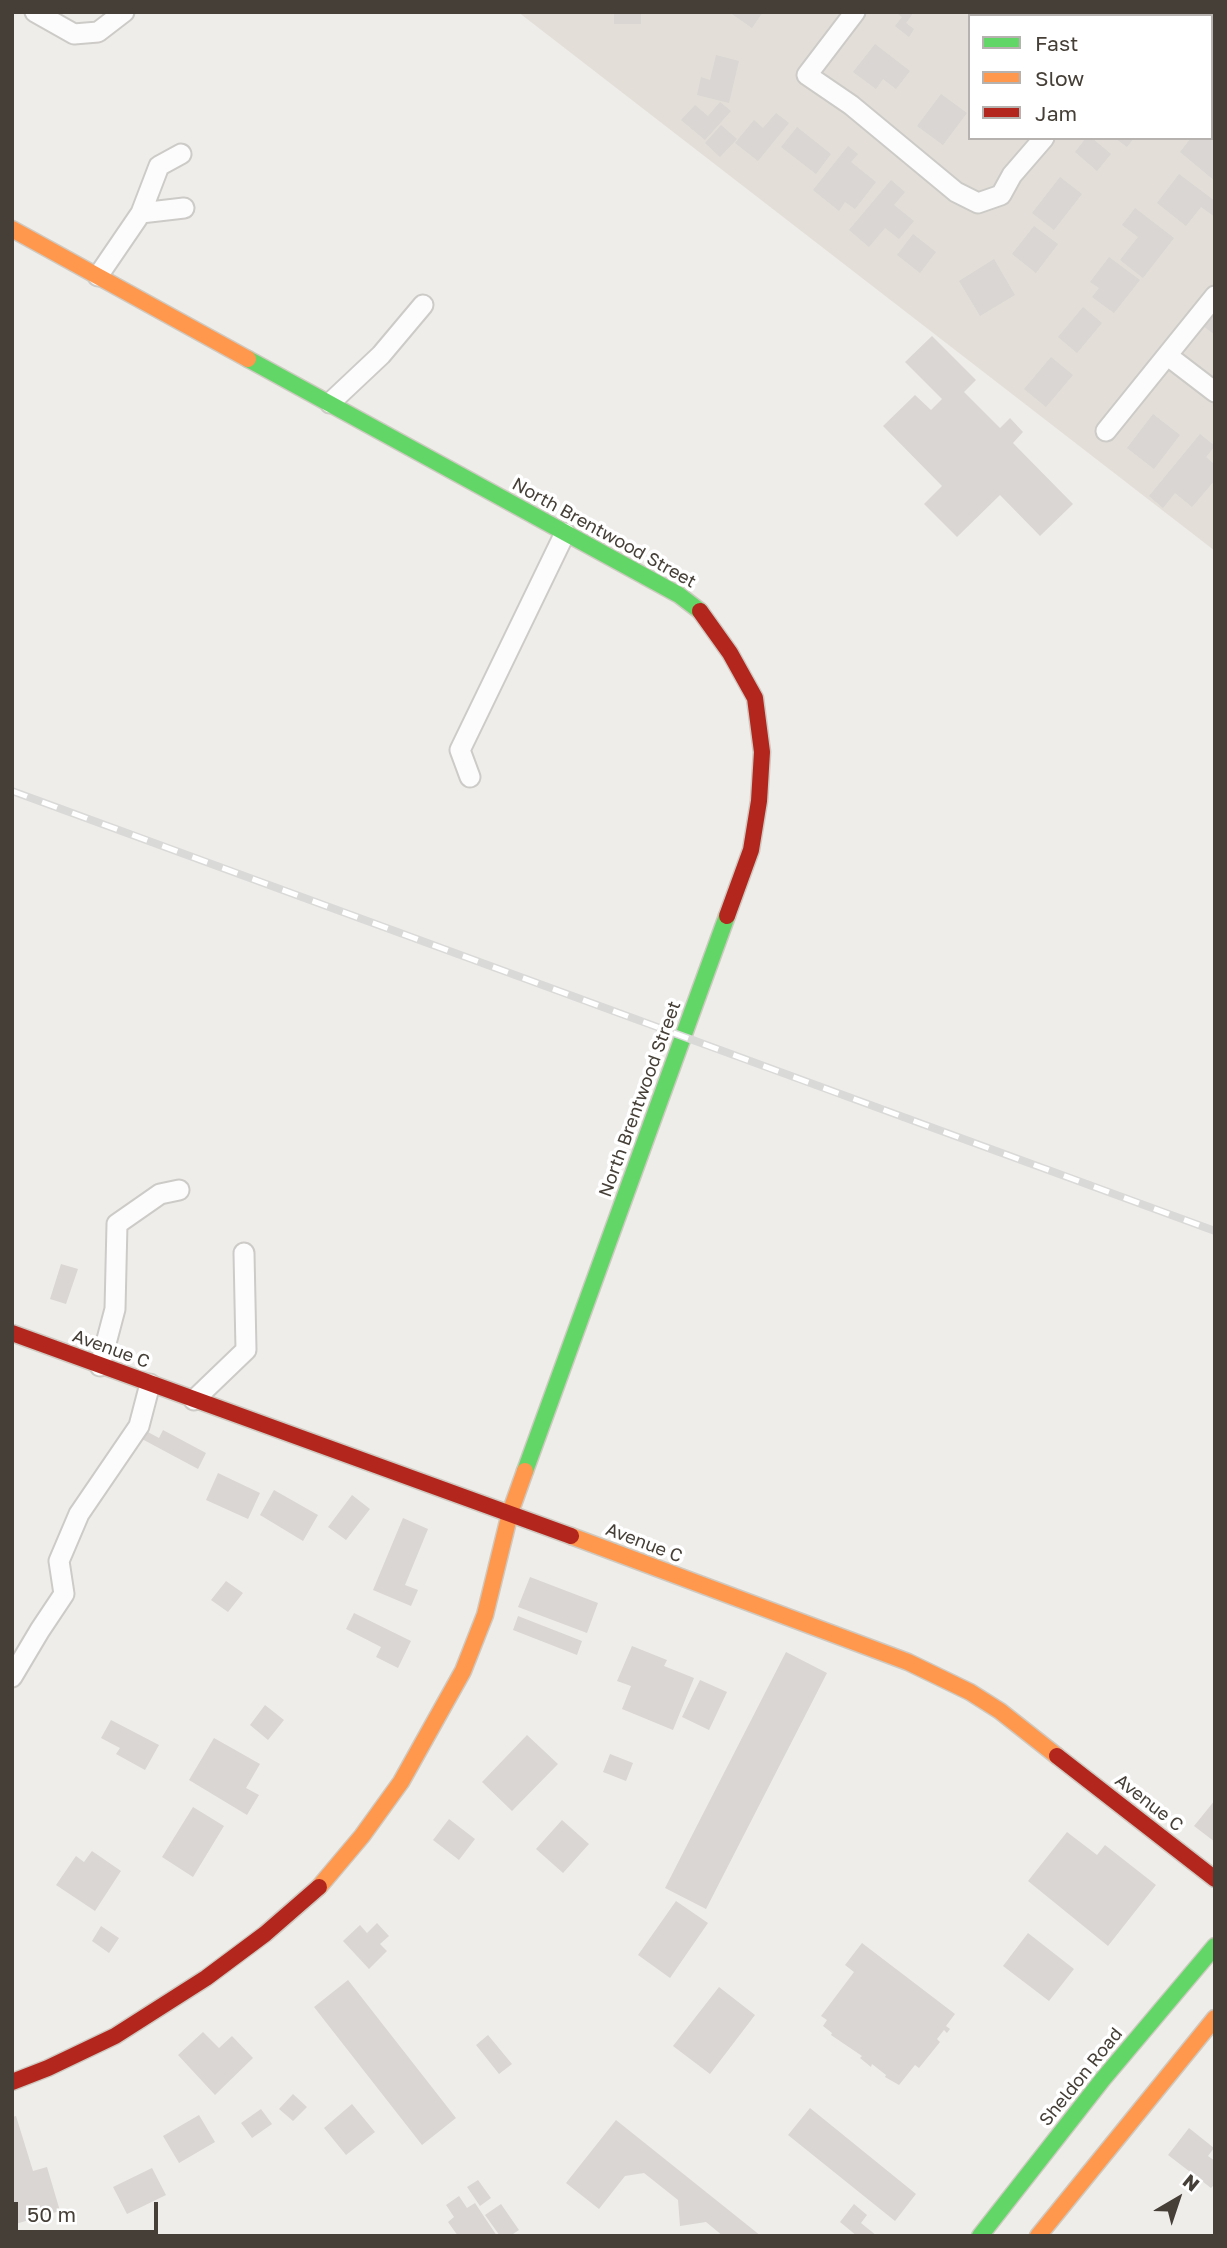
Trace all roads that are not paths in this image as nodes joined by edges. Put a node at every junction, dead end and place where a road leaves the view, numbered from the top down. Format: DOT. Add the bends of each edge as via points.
graph roads {
  1 [pos="35,12"];
  2 [pos="124,12"];
  3 [pos="855,12"];
  4 [pos="1042,140"];
  5 [pos="181,154"];
  6 [pos="184,208"];
  7 [pos="141,213"];
  8 [pos="12,229"];
  9 [pos="98,276"];
  10 [pos="1215,296"];
  11 [pos="423,305"];
  12 [pos="1167,356"];
  13 [pos="1215,392"];
  14 [pos="330,403"];
  15 [pos="1106,430"];
  16 [pos="565,533"];
  17 [pos="470,777"];
  18 [pos="179,1190"];
  19 [pos="244,1253"];
  20 [pos="12,1333"];
  21 [pos="100,1366"];
  22 [pos="150,1384"];
  23 [pos="194,1400"];
  24 [pos="510,1513"];
  25 [pos="12,1677"];
  26 [pos="1215,1879"];
  27 [pos="1215,1946"];
  28 [pos="1215,2018"];
  29 [pos="12,2082"];
  30 [pos="979,2236"];
  31 [pos="1038,2236"];
  1 -- 2 [label="street" via="74,34 98,32"];
  3 -- 4 [label="street" via="807,75 957,192 978,203 1001,195"];
  5 -- 7 [label="street" via="159,166"];
  6 -- 7 [label="street"];
  7 -- 9 [label="street"];
  8 -- 9 [label="street, North Brentwood Street"];
  9 -- 14 [label="street, North Brentwood Street"];
  10 -- 12 [label="street"];
  11 -- 14 [label="street" via="381,355"];
  12 -- 13 [label="street"];
  12 -- 15 [label="street"];
  14 -- 16 [label="street, North Brentwood Street"];
  16 -- 17 [label="street" via="460,750"];
  16 -- 24 [label="street, North Brentwood Street" via="679,595 703,614 755,698 762,752 751,850"];
  18 -- 21 [label="street" via="160,1194 117,1224 115,1309"];
  19 -- 23 [label="street" via="246,1350"];
  20 -- 21 [label="street, Avenue C"];
  21 -- 22 [label="street, Avenue C"];
  22 -- 23 [label="street, Avenue C"];
  22 -- 25 [label="street" via="139,1426 79,1514 59,1561 64,1594"];
  23 -- 24 [label="street, Avenue C"];
  24 -- 26 [label="street, Avenue C" via="908,1662 970,1692 1022,1727"];
  24 -- 29 [label="street, North Brentwood Street" via="485,1615 463,1671 401,1782 318,1888 206,1978 115,2035"];
  27 -- 30 [label="street, Sheldon Road"];
  28 -- 31 [label="street"];
}
